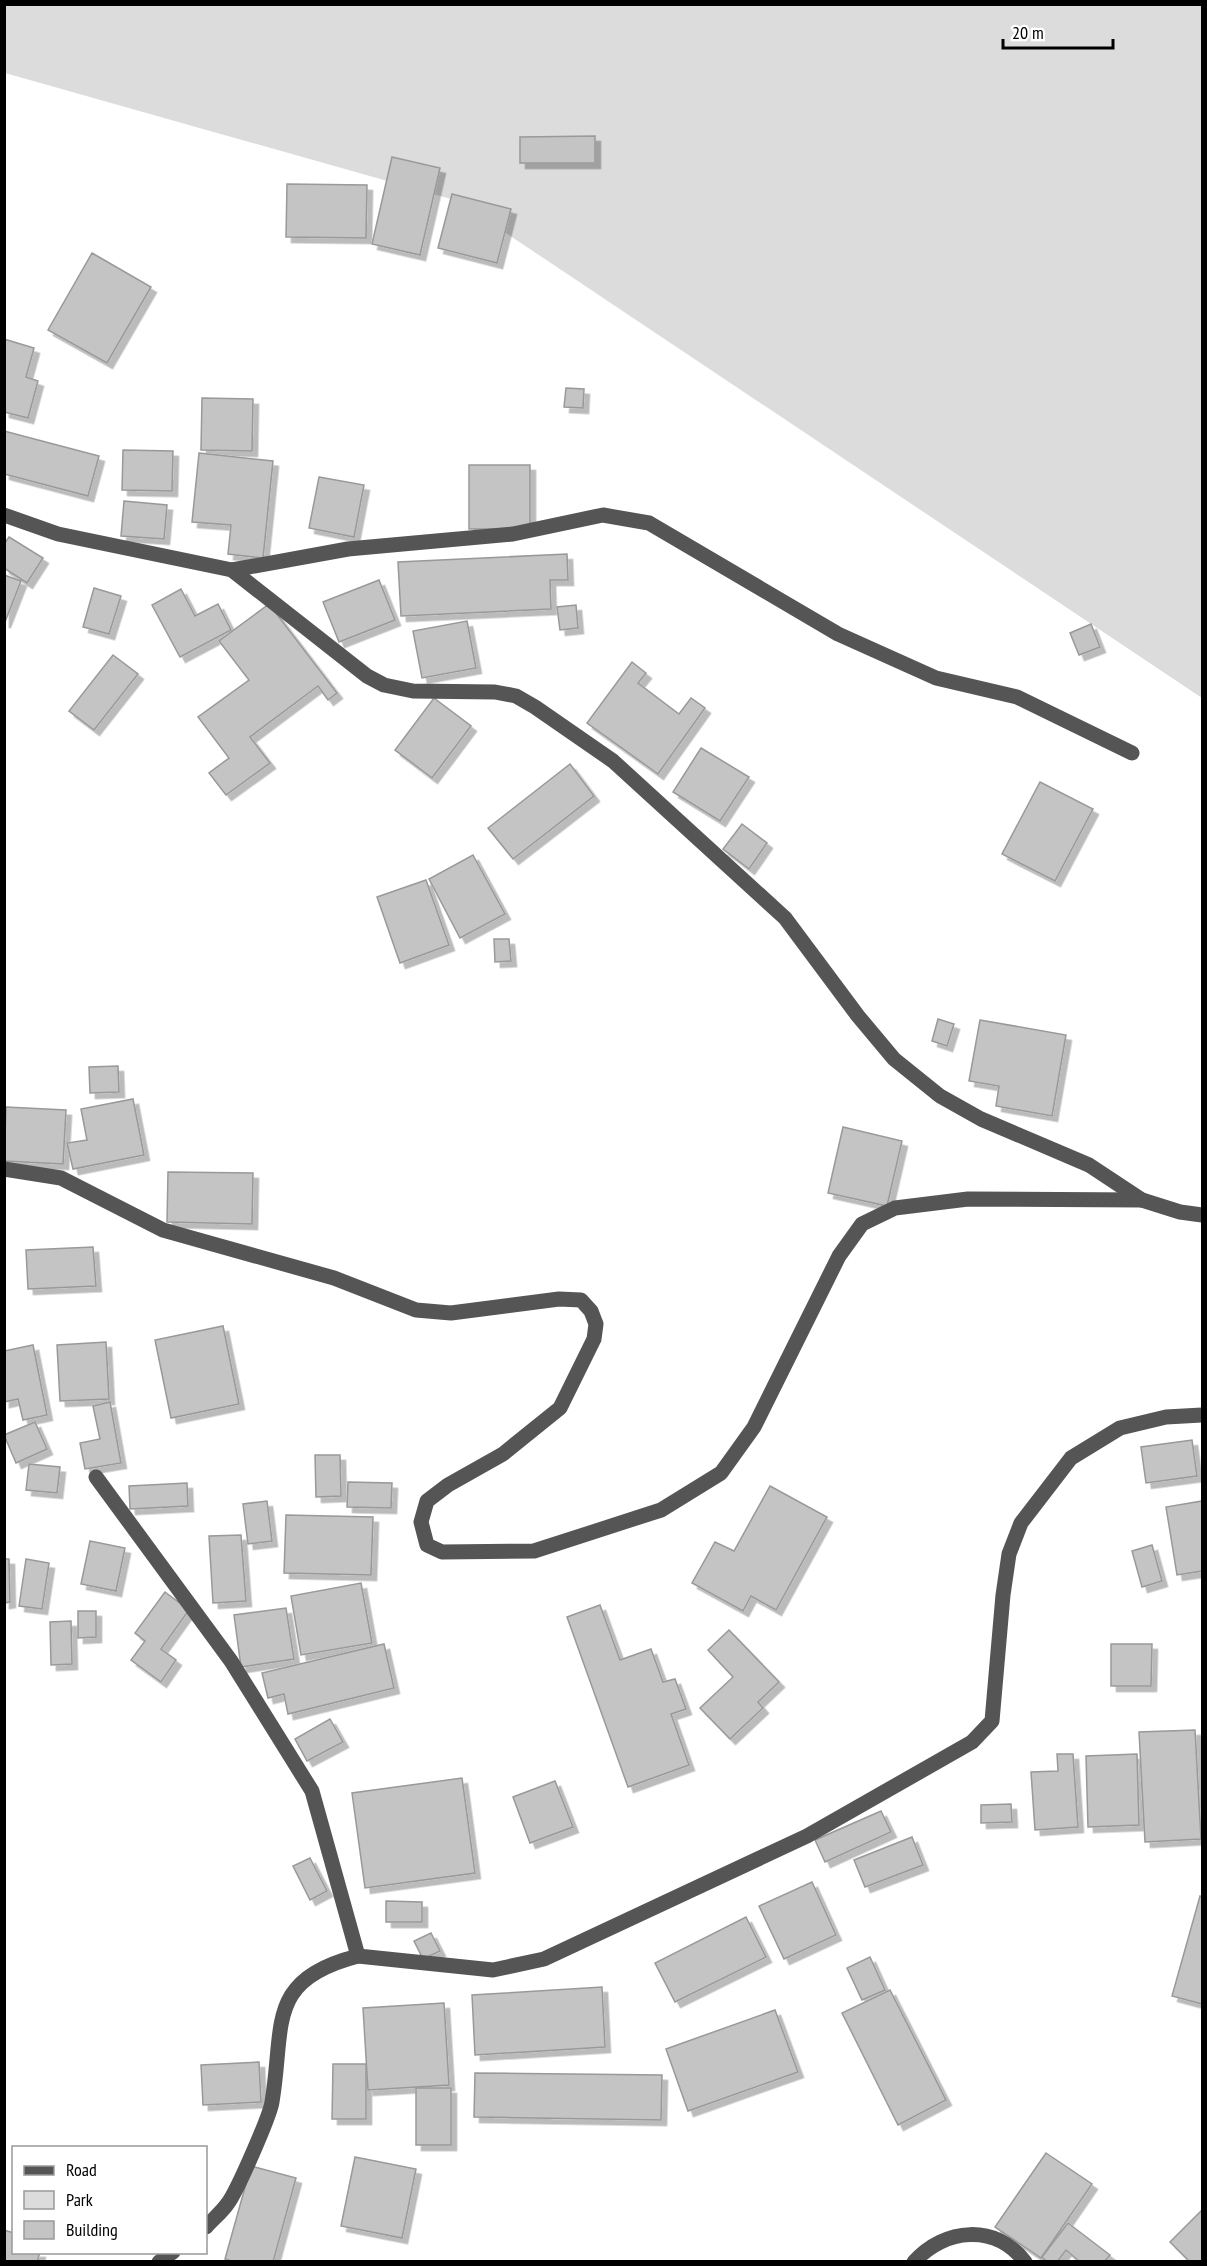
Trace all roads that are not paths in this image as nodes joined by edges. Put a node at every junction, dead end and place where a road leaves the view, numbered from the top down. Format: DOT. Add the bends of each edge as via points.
graph roads {
  1 [pos="4,514"];
  2 [pos="232,570"];
  3 [pos="1132,753"];
  4 [pos="4,1169"];
  5 [pos="1142,1200"];
  6 [pos="1203,1215"];
  7 [pos="1203,1415"];
  8 [pos="96,1477"];
  9 [pos="358,1956"];
  10 [pos="207,2225"];
  11 [pos="914,2262"];
  12 [pos="1025,2262"];
  1 -- 2 [label="street" via="58,534"];
  2 -- 3 [label="street" via="348,549 513,534 603,515 649,523 838,634 936,678 1017,697"];
  2 -- 5 [label="street" via="366,676 384,685 413,691 516,696 584,740 613,761 785,918 894,1059 940,1096 981,1119 1089,1165"];
  4 -- 5 [label="street" via="61,1178 163,1230 334,1278 416,1310 451,1313 559,1299 581,1300 596,1324 594,1339 560,1408 503,1454 427,1501 421,1522 427,1545 442,1552 534,1551 661,1510 721,1473 754,1427 838,1256 862,1224 895,1208 968,1199"];
  5 -- 6 [label="street"];
  7 -- 9 [label="street" via="1166,1417 1120,1428 1071,1458 1021,1523 1009,1554 992,1721 972,1742 807,1836 544,1959 493,1970"];
  8 -- 9 [label="street" via="231,1661 312,1791"];
  9 -- 10 [label="street" via="301,1981 281,2013 272,2105 228,2204"];
  11 -- 12 [label="street" via="940,2240 973,2234 1006,2243"];
}
